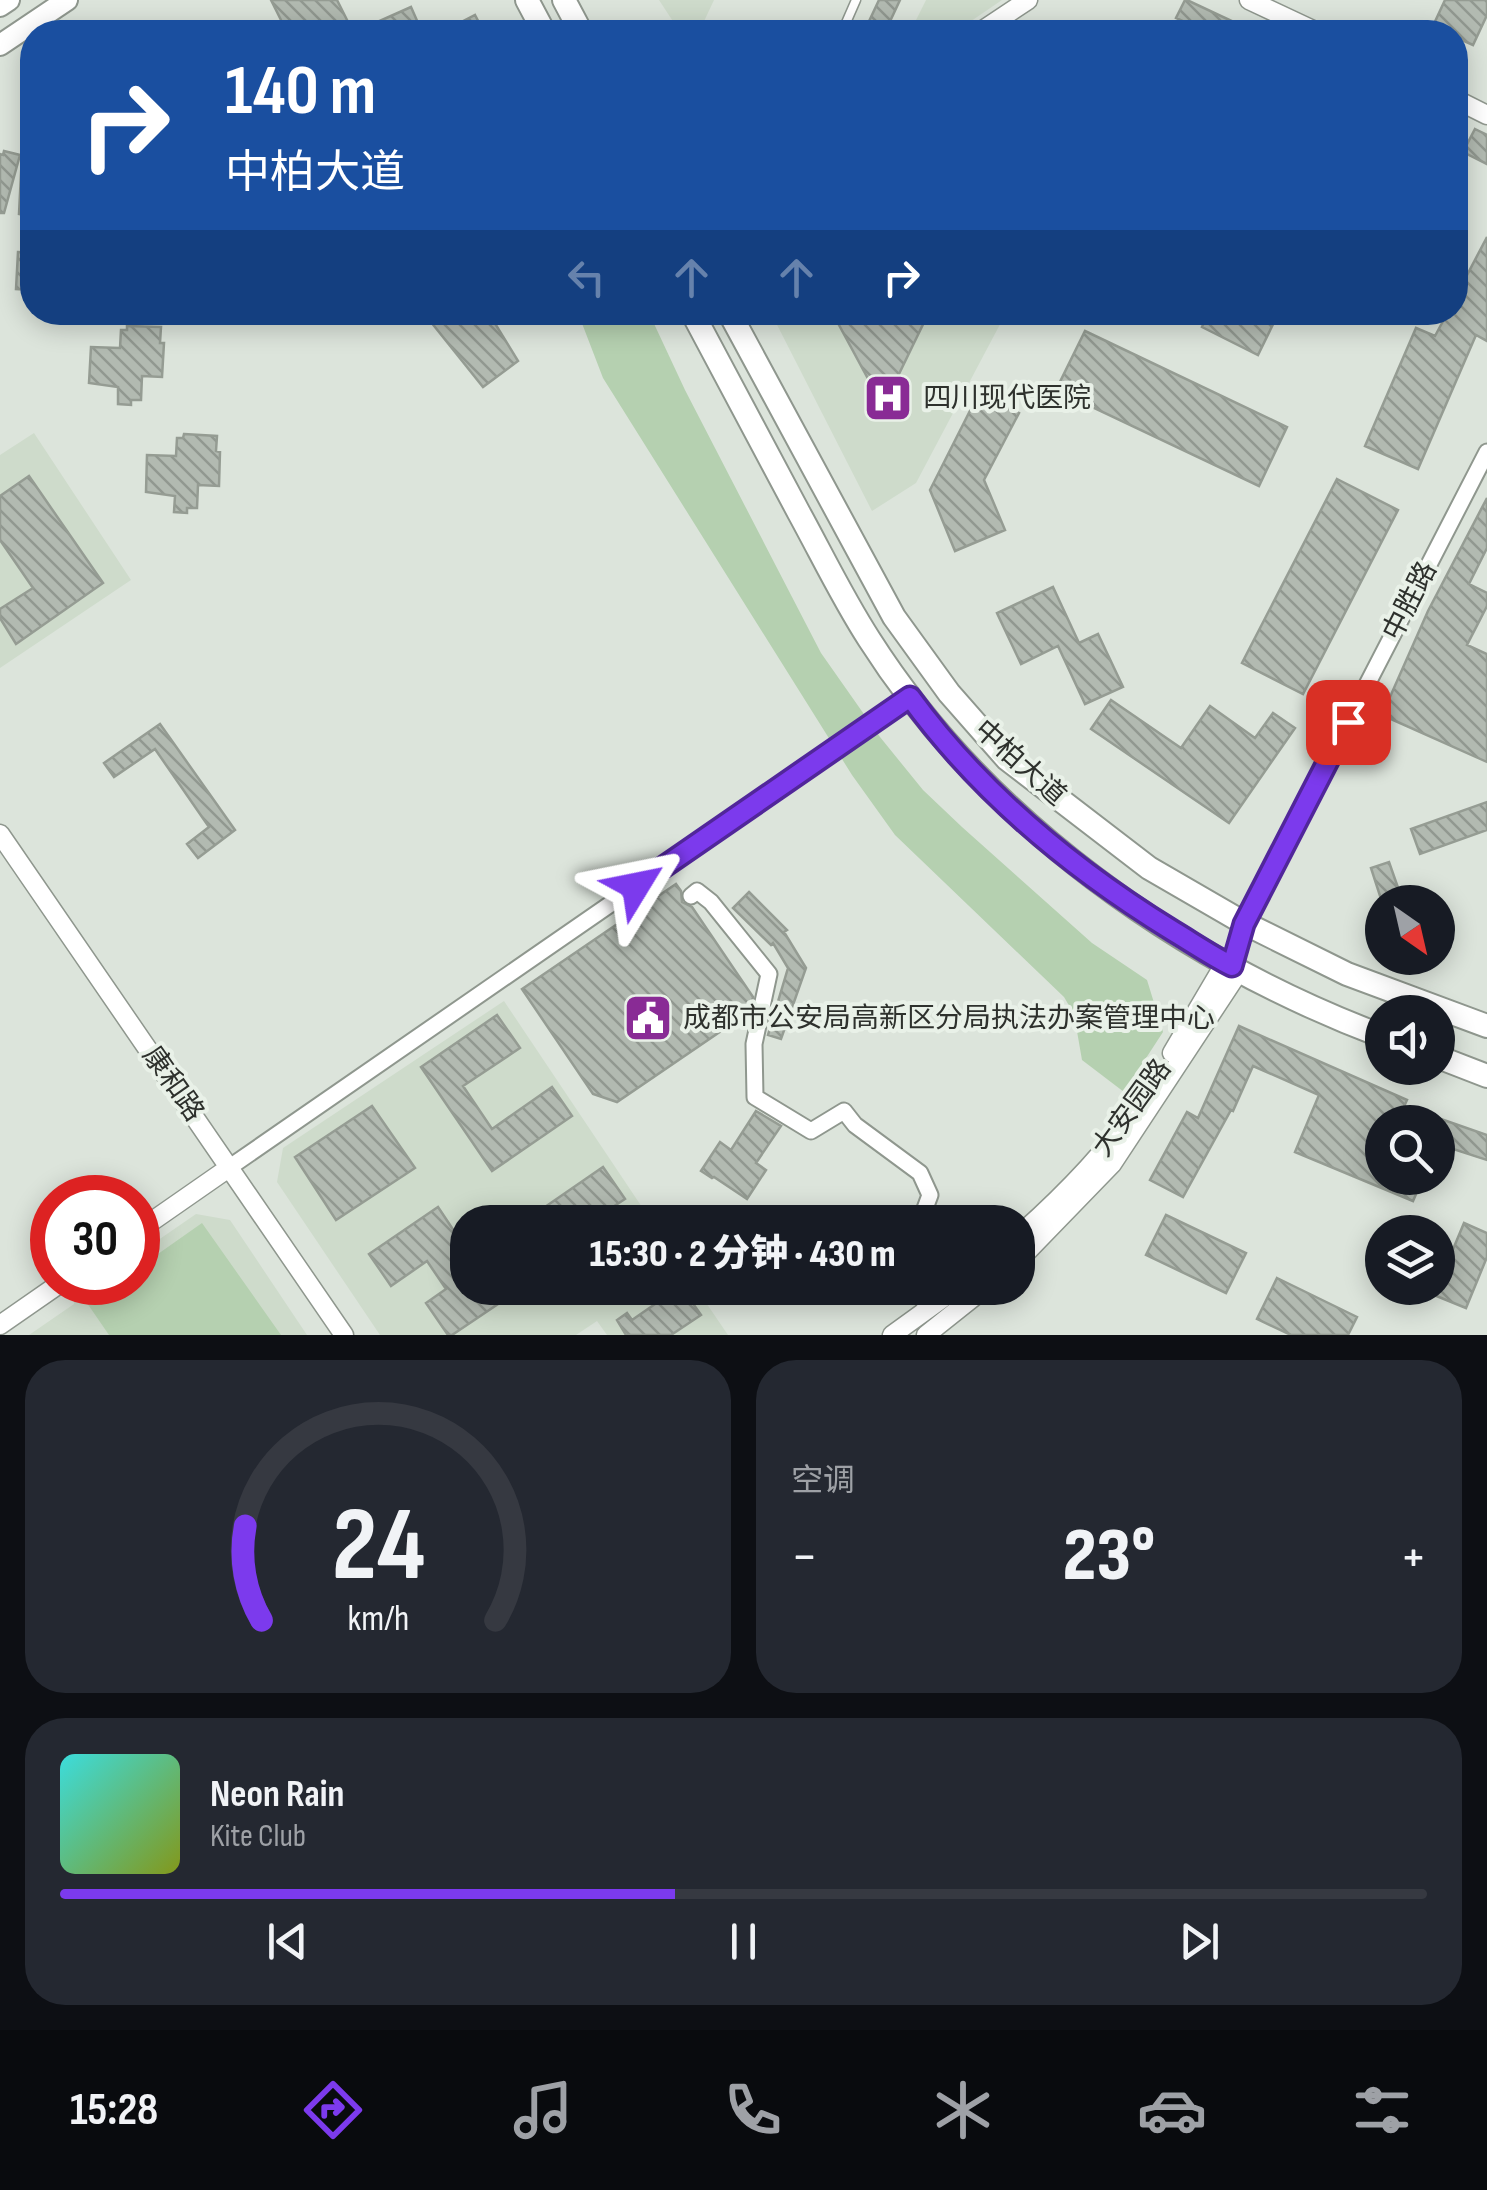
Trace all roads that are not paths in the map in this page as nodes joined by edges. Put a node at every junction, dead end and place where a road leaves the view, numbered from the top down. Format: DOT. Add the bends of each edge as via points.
graph roads {
  1 [pos="9,0"];
  2 [pos="66,0"];
  3 [pos="1028,0"];
  4 [pos="1249,0"];
  5 [pos="0,6"];
  6 [pos="37,20"];
  7 [pos="998,20"];
  8 [pos="1291,20"];
  9 [pos="699,325"];
  10 [pos="736,325"];
  11 [pos="1487,452"];
  12 [pos="910,697"];
  13 [pos="0,834"];
  14 [pos="691,896"];
  15 [pos="1244,924"];
  16 [pos="1232,967"];
  17 [pos="1487,1026"];
  18 [pos="1365,1030"];
  19 [pos="1455,1064"];
  20 [pos="1487,1076"];
  21 [pos="230,1167"];
  22 [pos="926,1205"];
  23 [pos="160,1216"];
  24 [pos="1035,1221"];
  25 [pos="1035,1243"];
  26 [pos="30,1305"];
  27 [pos="926,1305"];
  28 [pos="935,1305"];
  29 [pos="959,1305"];
  30 [pos="928,1310"];
  31 [pos="0,1326"];
  32 [pos="919,1331"];
  33 [pos="344,1335"];
  34 [pos="892,1335"];
  1 -- 5 [label="main road"];
  2 -- 6 [label="main road"];
  3 -- 7 [label="street"];
  4 -- 8 [label="street"];
  9 -- 12 [label="main road, 中柏大道" via="869,639"];
  10 -- 15 [label="main road, 中柏大道" via="894,617 949,693 1007,759 1045,790 1148,868"];
  11 -- 15 [label="street, 中胜路"];
  12 -- 16 [label="main road, 中柏大道" via="1026,824 1140,910"];
  12 -- 21 [label="street"];
  13 -- 21 [label="street, 康和路"];
  14 -- 22 [label="street" via="697,891 711,902 769,974 754,1044 755,1097 811,1132 844,1111 920,1173 930,1195"];
  15 -- 16 [label="street, 中胜路"];
  15 -- 17 [label="main road, 中柏大道" via="1347,974"];
  16 -- 18 [label="main road, 中柏大道"];
  16 -- 24 [label="street, 大安园路" via="1133,1114"];
  16 -- 25 [label="street" via="1112,1164"];
  19 -- 20 [label="main road"];
  21 -- 23 [label="street"];
  21 -- 33 [label="street, 康和路"];
  26 -- 31 [label="street"];
  27 -- 30 [label="street"];
  28 -- 30 [label="street"];
  29 -- 32 [label="street"];
  30 -- 32 [label="street"];
  32 -- 34 [label="street"];
}
